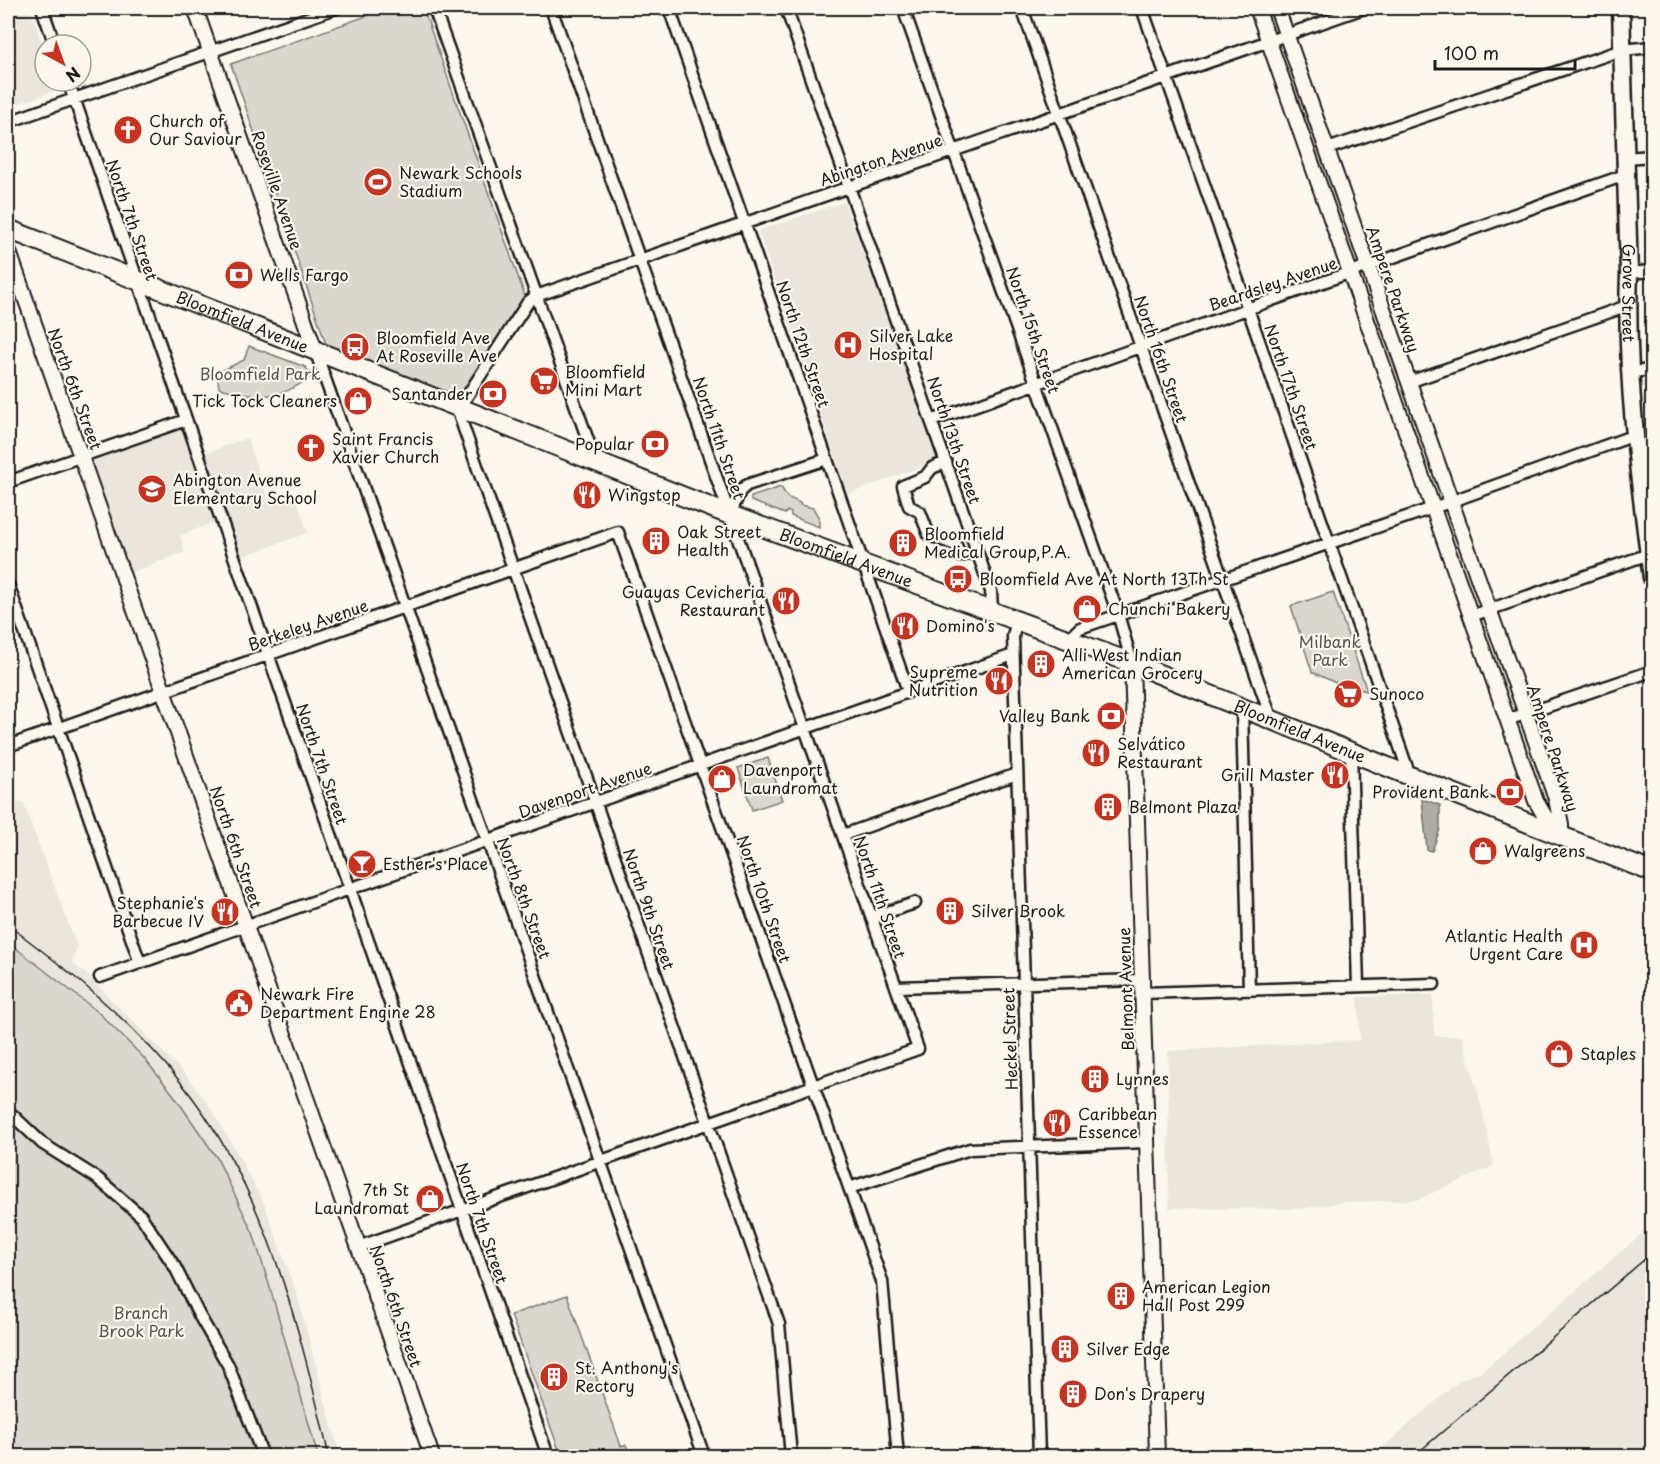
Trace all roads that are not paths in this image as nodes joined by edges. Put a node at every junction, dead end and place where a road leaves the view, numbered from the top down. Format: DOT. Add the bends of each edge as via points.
graph roads {
  1 [pos="42,8"];
  2 [pos="195,8"];
  3 [pos="336,8"];
  4 [pos="434,8"];
  5 [pos="551,8"];
  6 [pos="669,8"];
  7 [pos="786,8"];
  8 [pos="903,8"];
  9 [pos="1022,8"];
  10 [pos="1142,8"];
  11 [pos="1257,8"];
  12 [pos="1277,8"];
  13 [pos="1364,8"];
  14 [pos="1621,8"];
  15 [pos="317,11"];
  16 [pos="51,33"];
  17 [pos="1287,34"];
  18 [pos="1269,41"];
  19 [pos="1653,47"];
  20 [pos="1622,50"];
  21 [pos="211,52"];
  22 [pos="1166,76"];
  23 [pos="72,93"];
  24 [pos="74,99"];
  25 [pos="1060,114"];
  26 [pos="8,122"];
  27 [pos="1327,149"];
  28 [pos="954,150"];
  29 [pos="1653,156"];
  30 [pos="1625,158"];
  31 [pos="1625,175"];
  32 [pos="849,186"];
  33 [pos="744,223"];
  34 [pos="8,229"];
  35 [pos="8,249"];
  36 [pos="640,260"];
  37 [pos="1368,266"];
  38 [pos="1653,271"];
  39 [pos="1350,273"];
  40 [pos="1629,273"];
  41 [pos="137,279"];
  42 [pos="536,296"];
  43 [pos="1628,306"];
  44 [pos="1248,309"];
  45 [pos="1141,346"];
  46 [pos="315,350"];
  47 [pos="1653,370"];
  48 [pos="1631,372"];
  49 [pos="1409,382"];
  50 [pos="1036,384"];
  51 [pos="460,407"];
  52 [pos="186,420"];
  53 [pos="931,421"];
  54 [pos="1635,435"];
  55 [pos="82,456"];
  56 [pos="827,459"];
  57 [pos="595,460"];
  58 [pos="946,462"];
  59 [pos="8,482"];
  60 [pos="1646,486"];
  61 [pos="1451,501"];
  62 [pos="1433,508"];
  63 [pos="730,515"];
  64 [pos="618,532"];
  65 [pos="1328,544"];
  66 [pos="977,552"];
  67 [pos="1649,554"];
  68 [pos="865,566"];
  69 [pos="513,569"];
  70 [pos="1653,578"];
  71 [pos="1223,580"];
  72 [pos="8,585"];
  73 [pos="405,606"];
  74 [pos="1489,610"];
  75 [pos="992,611"];
  76 [pos="1118,614"];
  77 [pos="1471,616"];
  78 [pos="1017,621"];
  79 [pos="1067,639"];
  80 [pos="268,655"];
  81 [pos="1013,655"];
  82 [pos="1132,663"];
  83 [pos="1653,670"];
  84 [pos="164,691"];
  85 [pos="908,692"];
  86 [pos="1242,708"];
  87 [pos="1526,714"];
  88 [pos="1272,720"];
  89 [pos="1507,720"];
  90 [pos="805,728"];
  91 [pos="58,729"];
  92 [pos="8,746"];
  93 [pos="1351,752"];
  94 [pos="700,765"];
  95 [pos="1017,774"];
  96 [pos="1410,776"];
  97 [pos="595,802"];
  98 [pos="1561,835"];
  99 [pos="843,836"];
  100 [pos="487,840"];
  101 [pos="1653,872"];
  102 [pos="349,889"];
  103 [pos="915,903"];
  104 [pos="872,917"];
  105 [pos="245,926"];
  106 [pos="140,963"];
  107 [pos="100,977"];
  108 [pos="1024,983"];
  109 [pos="1434,984"];
  110 [pos="1142,986"];
  111 [pos="1358,986"];
  112 [pos="896,987"];
  113 [pos="1249,990"];
  114 [pos="813,1086"];
  115 [pos="8,1111"];
  116 [pos="708,1123"];
  117 [pos="1147,1142"];
  118 [pos="1029,1146"];
  119 [pos="602,1161"];
  120 [pos="849,1188"];
  121 [pos="462,1210"];
  122 [pos="358,1247"];
  123 [pos="263,1456"];
  124 [pos="432,1456"];
  125 [pos="548,1456"];
  126 [pos="704,1456"];
  127 [pos="791,1456"];
  128 [pos="898,1456"];
  129 [pos="1039,1456"];
  130 [pos="1157,1456"];
  1 -- 16 [label="street"];
  2 -- 21 [label="street, Roseville Avenue"];
  3 -- 15 [label="street"];
  4 -- 42 [label="street"];
  5 -- 36 [label="street, North 11th Street"];
  6 -- 33 [label="street, North 12th Street"];
  7 -- 32 [label="street, North 13th Street"];
  8 -- 28 [label="street, North 15th Street"];
  9 -- 25 [label="street, North 16th Street"];
  10 -- 22 [label="street, North 17th Street"];
  11 -- 18 [label="street, Ampere Parkway"];
  12 -- 17 [label="street, Ampere Parkway"];
  13 -- 17 [label="street, Abington Avenue"];
  14 -- 20 [label="main road, Grove Street"];
  15 -- 21 [label="street"];
  17 -- 18 [label="street, Abington Avenue"];
  17 -- 27 [label="street, Ampere Parkway"];
  18 -- 22 [label="street, Abington Avenue"];
  18 -- 39 [label="street, Ampere Parkway"];
  19 -- 20 [label="street"];
  20 -- 27 [label="street"];
  20 -- 30 [label="main road, Grove Street"];
  21 -- 24 [label="street"];
  21 -- 46 [label="street, Roseville Avenue"];
  22 -- 25 [label="street, Abington Avenue"];
  22 -- 44 [label="street, North 17th Street"];
  23 -- 24 [label="street, North 7th Street"];
  24 -- 26 [label="street"];
  24 -- 41 [label="street, North 7th Street"];
  25 -- 28 [label="street, Abington Avenue"];
  25 -- 45 [label="street, North 16th Street"];
  27 -- 37 [label="street, Ampere Parkway"];
  28 -- 32 [label="street, Abington Avenue"];
  28 -- 50 [label="street, North 15th Street"];
  29 -- 30 [label="street"];
  30 -- 31 [label="main road, Grove Street"];
  31 -- 37 [label="street, Beardsley Avenue"];
  31 -- 40 [label="main road, Grove Street"];
  32 -- 33 [label="street, Abington Avenue"];
  32 -- 53 [label="street, North 13th Street"];
  33 -- 36 [label="street, Abington Avenue"];
  33 -- 56 [label="street, North 12th Street"];
  34 -- 41 [label="main road, Bloomfield Avenue"];
  35 -- 55 [label="street, North 6th Street"];
  36 -- 42 [label="street, Abington Avenue"];
  36 -- 63 [label="street, North 11th Street"];
  37 -- 39 [label="street, Beardsley Avenue"];
  37 -- 49 [label="street, Ampere Parkway"];
  38 -- 40 [label="street"];
  39 -- 44 [label="street, Beardsley Avenue"];
  39 -- 62 [label="street, Ampere Parkway"];
  40 -- 43 [label="main road, Grove Street"];
  41 -- 46 [label="main road, Bloomfield Avenue"];
  41 -- 52 [label="street, North 7th Street"];
  42 -- 51 [label="street" via="526,305"];
  42 -- 57 [label="street"];
  43 -- 48 [label="main road, Grove Street"];
  43 -- 49 [label="street"];
  44 -- 45 [label="street, Beardsley Avenue"];
  44 -- 65 [label="street, North 17th Street"];
  45 -- 50 [label="street, Beardsley Avenue"];
  45 -- 71 [label="street, North 16th Street"];
  46 -- 51 [label="main road, Bloomfield Avenue"];
  46 -- 73 [label="street, North 8th Street"];
  47 -- 48 [label="street"];
  48 -- 54 [label="main road, Grove Street"];
  49 -- 61 [label="street, Ampere Parkway"];
  50 -- 53 [label="street, Beardsley Avenue"];
  50 -- 76 [label="street, North 15th Street"];
  51 -- 57 [label="main road, Bloomfield Avenue"];
  51 -- 69 [label="street, North 9th Street" via="460,417"];
  52 -- 55 [label="street"];
  52 -- 80 [label="street, North 7th Street"];
  53 -- 58 [label="street, North 13th Street"];
  54 -- 60 [label="main road, Grove Street"];
  54 -- 61 [label="street"];
  55 -- 59 [label="street"];
  55 -- 84 [label="street, North 6th Street"];
  56 -- 63 [label="street" via="747,486 740,491"];
  56 -- 68 [label="street, North 12th Street"];
  57 -- 63 [label="main road, Bloomfield Avenue"];
  58 -- 66 [label="street, North 13th Street"];
  58 -- 66 [label="street" via="903,486 909,506 920,512 929,535 956,545 960,556"];
  60 -- 67 [label="main road, Grove Street"];
  61 -- 62 [label="street"];
  61 -- 74 [label="street, Ampere Parkway"];
  62 -- 65 [label="street"];
  62 -- 77 [label="street, Ampere Parkway"];
  63 -- 68 [label="main road, Bloomfield Avenue"];
  63 -- 90 [label="street, North 11th Street"];
  64 -- 69 [label="street, Berkeley Avenue"];
  64 -- 94 [label="street, North 10th Street"];
  65 -- 71 [label="street"];
  65 -- 96 [label="street, North 17th Street"];
  66 -- 75 [label="street, North 13th Street" via="991,591"];
  67 -- 70 [label="main road, Grove Street"];
  67 -- 74 [label="street"];
  68 -- 75 [label="main road, Bloomfield Avenue"];
  68 -- 85 [label="street, North 12th Street"];
  69 -- 73 [label="street, Berkeley Avenue"];
  69 -- 97 [label="street, North 9th Street"];
  71 -- 76 [label="street"];
  71 -- 88 [label="street, North 16th Street"];
  72 -- 91 [label="street"];
  73 -- 80 [label="street, Berkeley Avenue"];
  73 -- 100 [label="street, North 8th Street"];
  74 -- 77 [label="street"];
  74 -- 87 [label="street, Ampere Parkway"];
  75 -- 78 [label="main road, Bloomfield Avenue"];
  76 -- 79 [label="street" via="1080,628"];
  76 -- 82 [label="street, North 15th Street"];
  77 -- 89 [label="street, Ampere Parkway"];
  78 -- 79 [label="main road, Bloomfield Avenue"];
  78 -- 81 [label="street, Heckel Street"];
  79 -- 82 [label="main road, Bloomfield Avenue"];
  80 -- 84 [label="street, Berkeley Avenue"];
  80 -- 102 [label="street, North 7th Street"];
  81 -- 85 [label="street, Davenport Avenue"];
  81 -- 95 [label="street, Heckel Street"];
  82 -- 86 [label="main road, Bloomfield Avenue"];
  82 -- 110 [label="street, Belmont Avenue"];
  83 -- 87 [label="street"];
  84 -- 91 [label="street, Berkeley Avenue"];
  84 -- 105 [label="street, North 6th Street"];
  85 -- 90 [label="street, Davenport Avenue"];
  86 -- 88 [label="main road, Bloomfield Avenue"];
  86 -- 113 [label="street"];
  87 -- 89 [label="street"];
  87 -- 98 [label="street, Ampere Parkway" via="1556,799"];
  88 -- 93 [label="main road, Bloomfield Avenue"];
  89 -- 98 [label="street, Ampere Parkway" via="1536,801"];
  90 -- 94 [label="street, Davenport Avenue"];
  90 -- 99 [label="street, North 11th Street"];
  91 -- 92 [label="street, Berkeley Avenue"];
  91 -- 106 [label="street"];
  93 -- 96 [label="main road, Bloomfield Avenue"];
  93 -- 111 [label="street"];
  94 -- 97 [label="street, Davenport Avenue"];
  94 -- 114 [label="street, North 10th Street"];
  95 -- 99 [label="street"];
  95 -- 108 [label="street, Heckel Street"];
  96 -- 98 [label="main road, Bloomfield Avenue"];
  97 -- 100 [label="street, Davenport Avenue"];
  97 -- 116 [label="street, North 9th Street"];
  98 -- 101 [label="main road, Bloomfield Avenue"];
  99 -- 104 [label="street, North 11th Street"];
  100 -- 102 [label="street, Davenport Avenue"];
  100 -- 119 [label="street, North 8th Street"];
  102 -- 105 [label="street, Davenport Avenue"];
  102 -- 121 [label="street, North 7th Street"];
  103 -- 104 [label="street"];
  104 -- 112 [label="street, North 11th Street"];
  105 -- 106 [label="street, Davenport Avenue"];
  105 -- 122 [label="street, North 6th Street"];
  106 -- 107 [label="street, Davenport Avenue"];
  108 -- 110 [label="street"];
  108 -- 112 [label="street"];
  108 -- 118 [label="street, Heckel Street"];
  109 -- 111 [label="street"];
  110 -- 113 [label="street"];
  110 -- 117 [label="street, Belmont Avenue"];
  111 -- 113 [label="street"];
  112 -- 114 [label="street, North 11th Street" via="918,1049"];
  114 -- 116 [label="street"];
  114 -- 120 [label="street, North 10th Street"];
  115 -- 123 [label="street" via="43,1144 97,1178 141,1216 175,1267 228,1365"];
  116 -- 119 [label="street"];
  116 -- 127 [label="street, North 9th Street" via="779,1324"];
  117 -- 118 [label="street"];
  117 -- 130 [label="street, Belmont Avenue"];
  118 -- 120 [label="street" via="965,1150"];
  118 -- 129 [label="street, Heckel Street"];
  119 -- 121 [label="street"];
  119 -- 126 [label="street, North 8th Street"];
  120 -- 128 [label="street, North 10th Street" via="884,1291"];
  121 -- 122 [label="street"];
  121 -- 125 [label="street, North 7th Street"];
  122 -- 124 [label="street, North 6th Street"];
}
